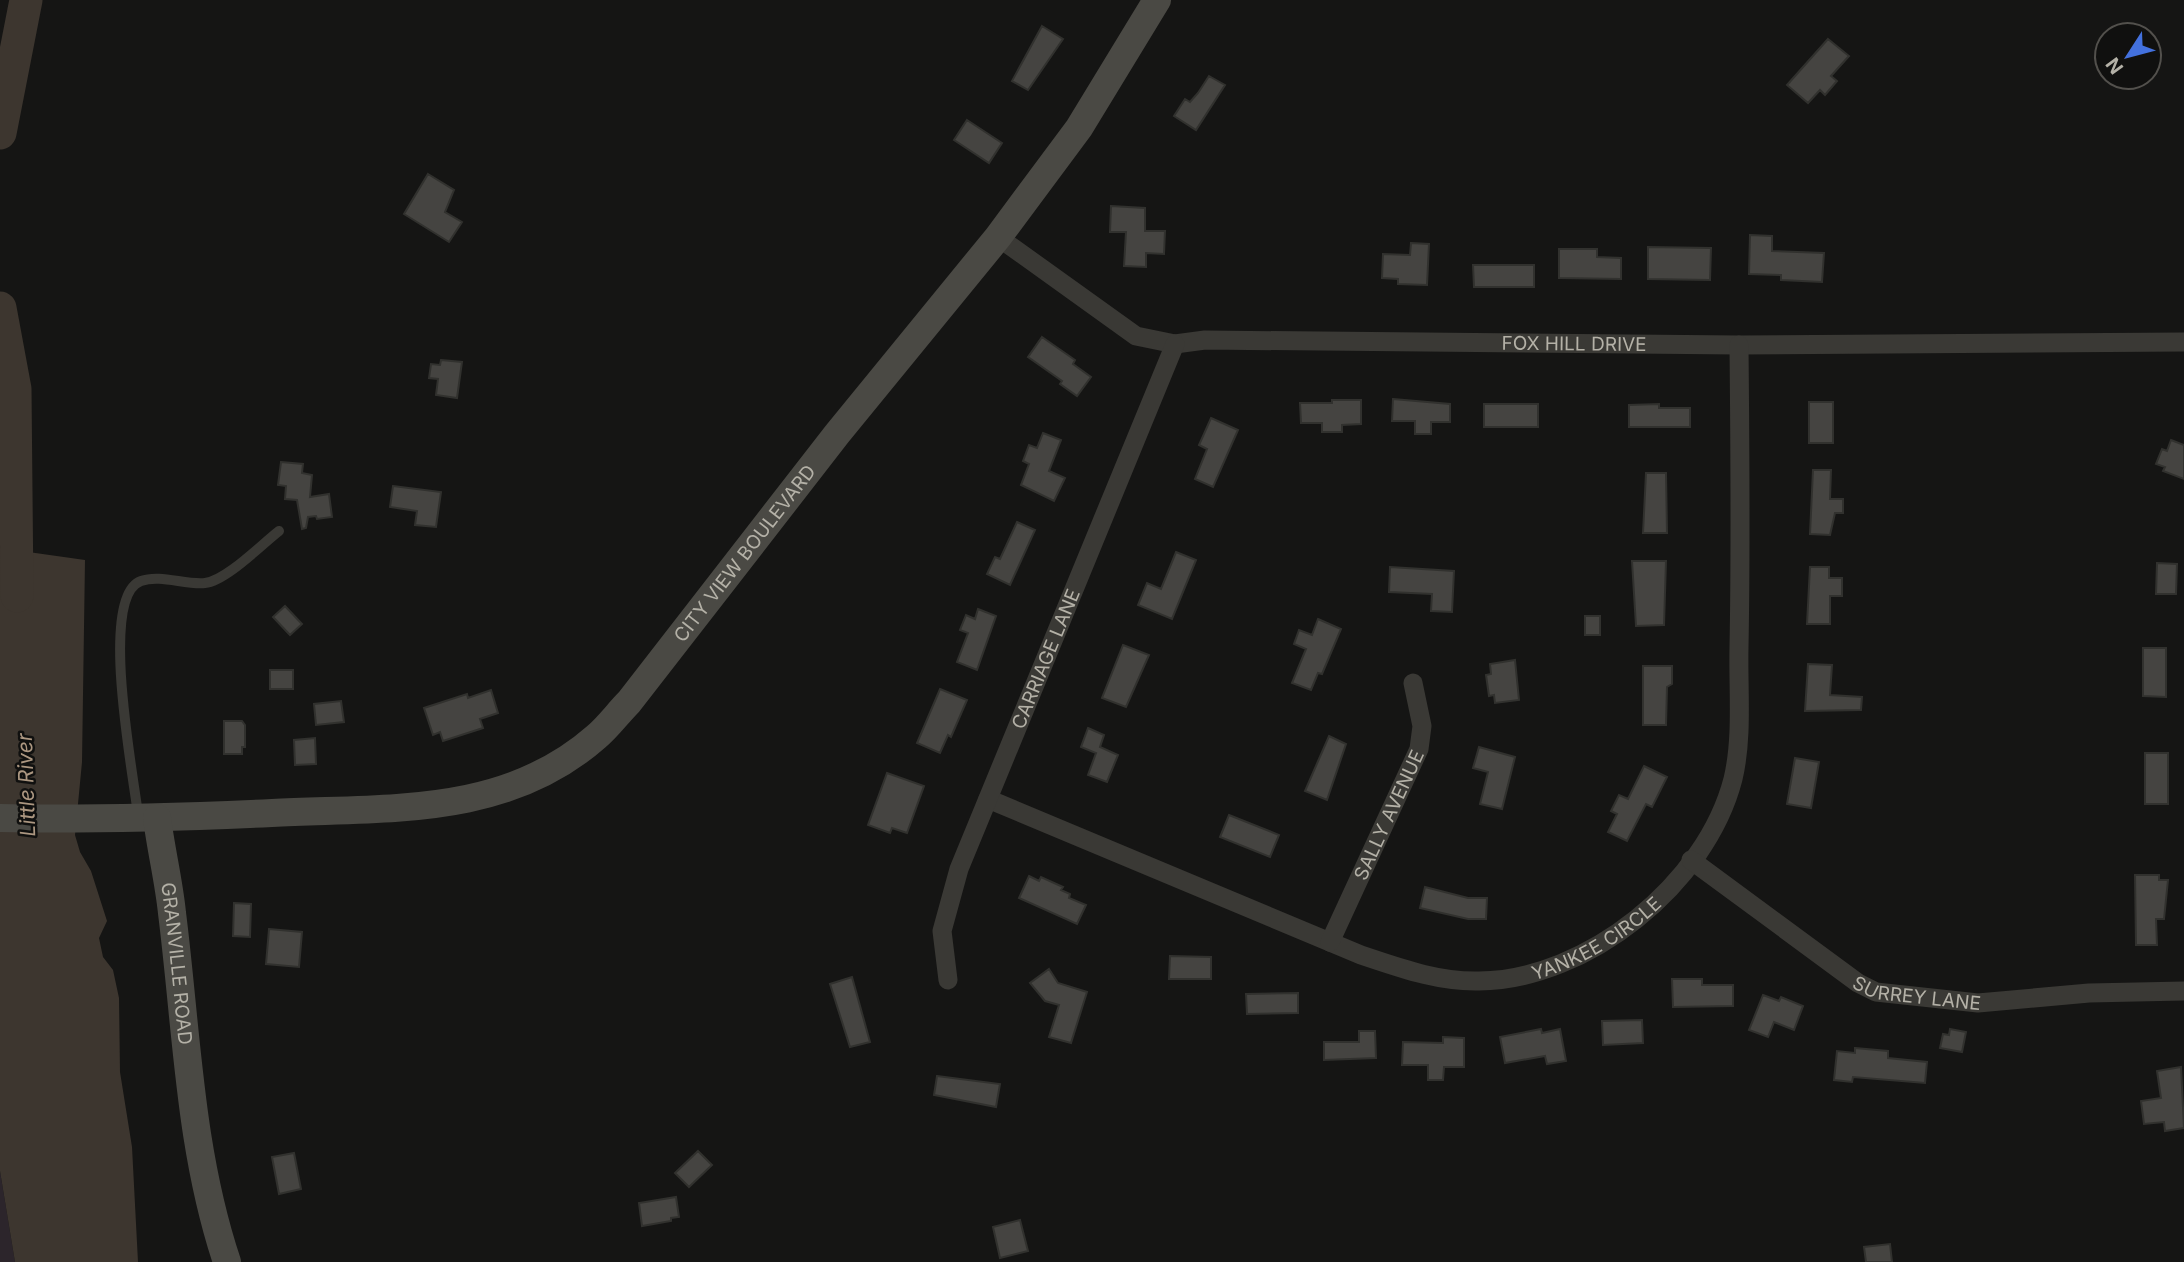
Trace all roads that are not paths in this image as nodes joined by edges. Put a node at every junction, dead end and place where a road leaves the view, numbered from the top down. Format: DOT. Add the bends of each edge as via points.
graph roads {
  1 [pos="1157,0"];
  2 [pos="998,237"];
  3 [pos="2184,342"];
  4 [pos="1175,344"];
  5 [pos="1739,345"];
  6 [pos="279,531"];
  7 [pos="1413,682"];
  8 [pos="989,799"];
  9 [pos="0,818"];
  10 [pos="148,818"];
  11 [pos="1691,860"];
  12 [pos="1330,942"];
  13 [pos="948,980"];
  14 [pos="2184,991"];
  15 [pos="227,1262"];
  1 -- 2 [label="street, CITY VIEW BOULEVARD" via="1079,128"];
  2 -- 4 [label="street, FOX HILL DRIVE" via="1136,337"];
  2 -- 10 [label="street, CITY VIEW BOULEVARD" via="629,702 597,737 562,763 481,798 443,805"];
  3 -- 5 [label="street, FOX HILL DRIVE"];
  4 -- 5 [label="street, FOX HILL DRIVE" via="1218,340"];
  4 -- 8 [label="street, CARRIAGE LANE"];
  5 -- 11 [label="street, YANKEE CIRCLE" via="1736,763 1720,812"];
  6 -- 10 [label="lane" via="207,583 146,580 131,590 120,619 125,722"];
  7 -- 12 [label="street, SALLY AVENUE" via="1422,726 1419,749"];
  8 -- 12 [label="street, YANKEE CIRCLE"];
  8 -- 13 [label="street, CARRIAGE LANE" via="959,869 942,931"];
  9 -- 10 [label="street"];
  10 -- 15 [label="street, GRANVILLE ROAD" via="172,914 194,1130"];
  11 -- 12 [label="street, YANKEE CIRCLE" via="1633,923 1566,962 1524,976 1479,981 1434,977"];
  11 -- 14 [label="street, SURREY LANE" via="1876,992 1978,1003 2089,992"];
}
